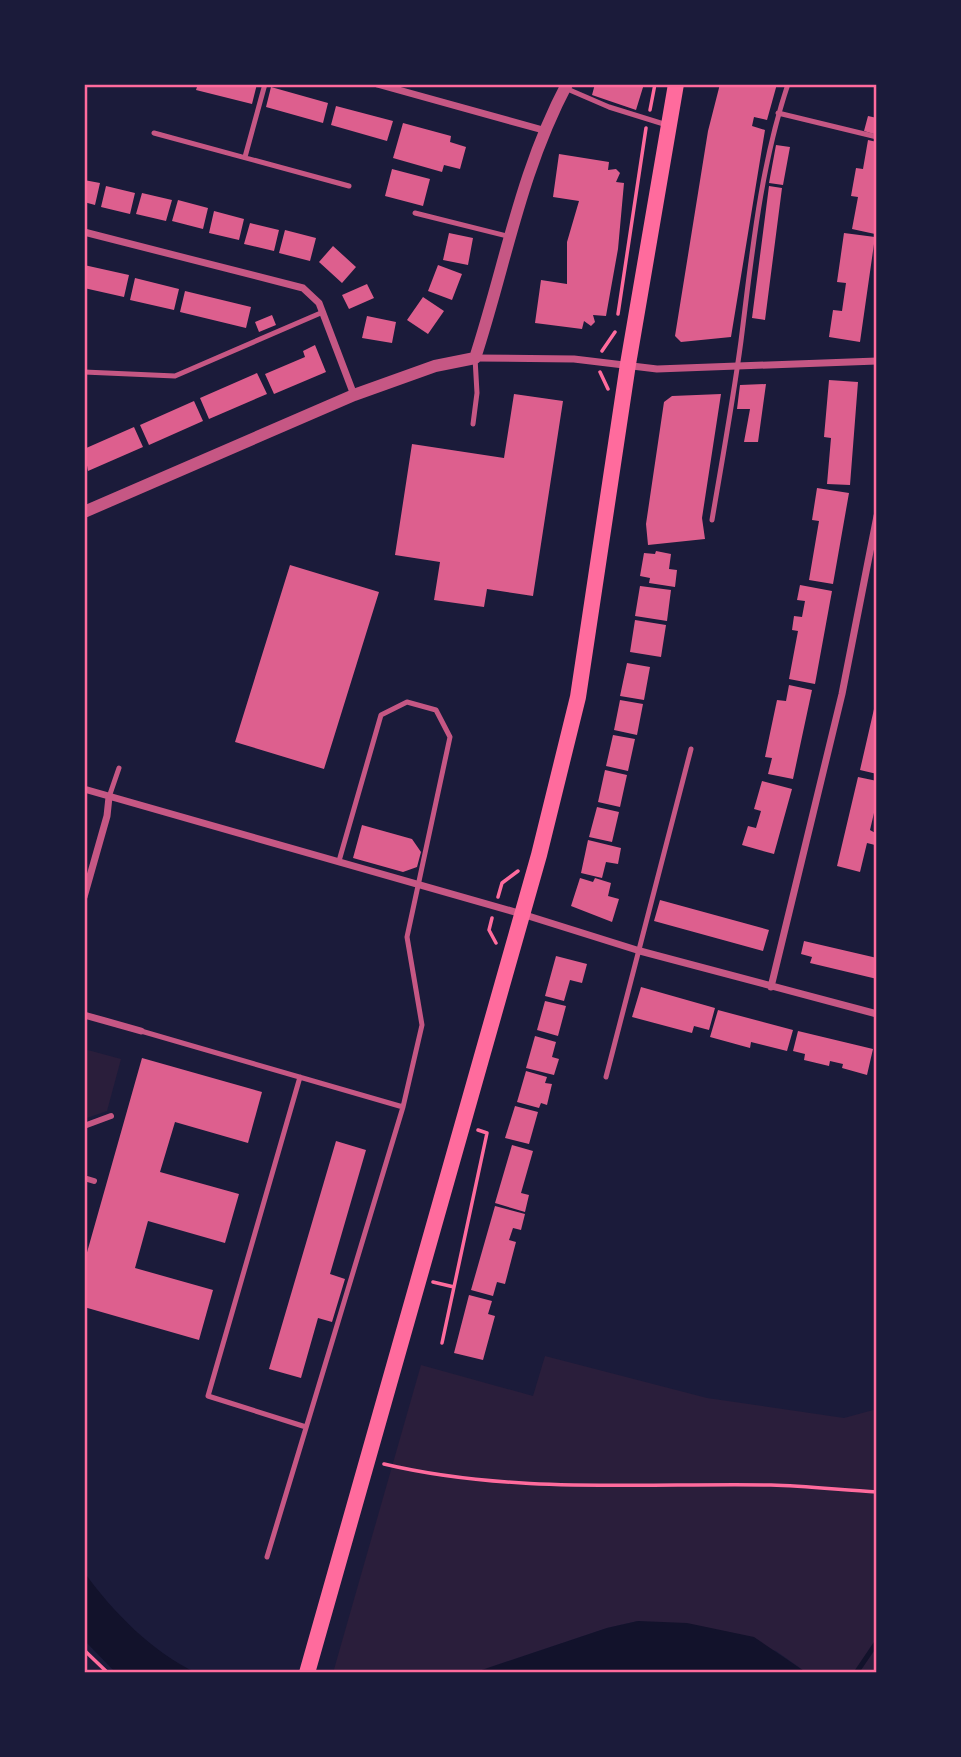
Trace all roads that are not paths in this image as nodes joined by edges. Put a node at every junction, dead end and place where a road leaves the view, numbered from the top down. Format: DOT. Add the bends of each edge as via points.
graph roads {
  1 [pos="265,84"];
  2 [pos="377,84"];
  3 [pos="676,84"];
  4 [pos="788,84"];
  5 [pos="566,86"];
  6 [pos="778,113"];
  7 [pos="669,125"];
  8 [pos="543,130"];
  9 [pos="154,133"];
  10 [pos="877,137"];
  11 [pos="245,157"];
  12 [pos="349,187"];
  13 [pos="415,212"];
  14 [pos="84,232"];
  15 [pos="511,237"];
  16 [pos="323,312"];
  17 [pos="475,358"];
  18 [pos="877,361"];
  19 [pos="628,364"];
  20 [pos="737,365"];
  21 [pos="84,372"];
  22 [pos="354,395"];
  23 [pos="473,424"];
  24 [pos="84,512"];
  25 [pos="877,516"];
  26 [pos="712,520"];
  27 [pos="874,553"];
  28 [pos="691,749"];
  29 [pos="119,768"];
  30 [pos="84,789"];
  31 [pos="109,797"];
  32 [pos="339,861"];
  33 [pos="421,885"];
  34 [pos="84,897"];
  35 [pos="522,914"];
  36 [pos="640,951"];
  37 [pos="771,987"];
  38 [pos="877,1013"];
  39 [pos="84,1015"];
  40 [pos="141,1031"];
  41 [pos="300,1077"];
  42 [pos="606,1077"];
  43 [pos="403,1107"];
  44 [pos="111,1116"];
  45 [pos="84,1126"];
  46 [pos="84,1178"];
  47 [pos="94,1181"];
  48 [pos="306,1427"];
  49 [pos="267,1557"];
  50 [pos="309,1666"];
  1 -- 11 [label="lane"];
  2 -- 8 [label="street"];
  3 -- 7 [label="main road"];
  4 -- 6 [label="lane"];
  5 -- 7 [label="lane" via="609,107"];
  5 -- 8 [label="street"];
  6 -- 10 [label="lane"];
  6 -- 20 [label="lane" via="761,183"];
  7 -- 19 [label="main road"];
  8 -- 15 [label="street" via="519,197"];
  9 -- 11 [label="lane"];
  11 -- 12 [label="lane"];
  13 -- 15 [label="lane"];
  14 -- 16 [label="street" via="303,288"];
  15 -- 17 [label="street"];
  16 -- 21 [label="lane" via="175,376"];
  16 -- 22 [label="street"];
  17 -- 19 [label="street"];
  17 -- 22 [label="street" via="435,366"];
  17 -- 23 [label="lane"];
  18 -- 20 [label="street"];
  19 -- 20 [label="street" via="657,369"];
  19 -- 35 [label="main road" via="578,697"];
  20 -- 26 [label="lane"];
  22 -- 24 [label="street"];
  25 -- 27 [label="street"];
  27 -- 37 [label="street"];
  28 -- 36 [label="lane"];
  29 -- 31 [label="lane"];
  30 -- 31 [label="street"];
  31 -- 32 [label="street"];
  31 -- 34 [label="street"];
  32 -- 33 [label="street"];
  32 -- 33 [label="lane" via="381,715 407,702 436,710 450,737"];
  33 -- 35 [label="street"];
  33 -- 43 [label="lane" via="407,937 422,1025"];
  35 -- 36 [label="street"];
  35 -- 50 [label="main road"];
  36 -- 37 [label="street"];
  36 -- 42 [label="lane"];
  37 -- 38 [label="street"];
  39 -- 40 [label="street"];
  40 -- 41 [label="lane"];
  41 -- 43 [label="lane"];
  41 -- 48 [label="lane" via="208,1396"];
  43 -- 48 [label="lane"];
  44 -- 45 [label="street"];
  46 -- 47 [label="street"];
  48 -- 49 [label="lane"];
}
